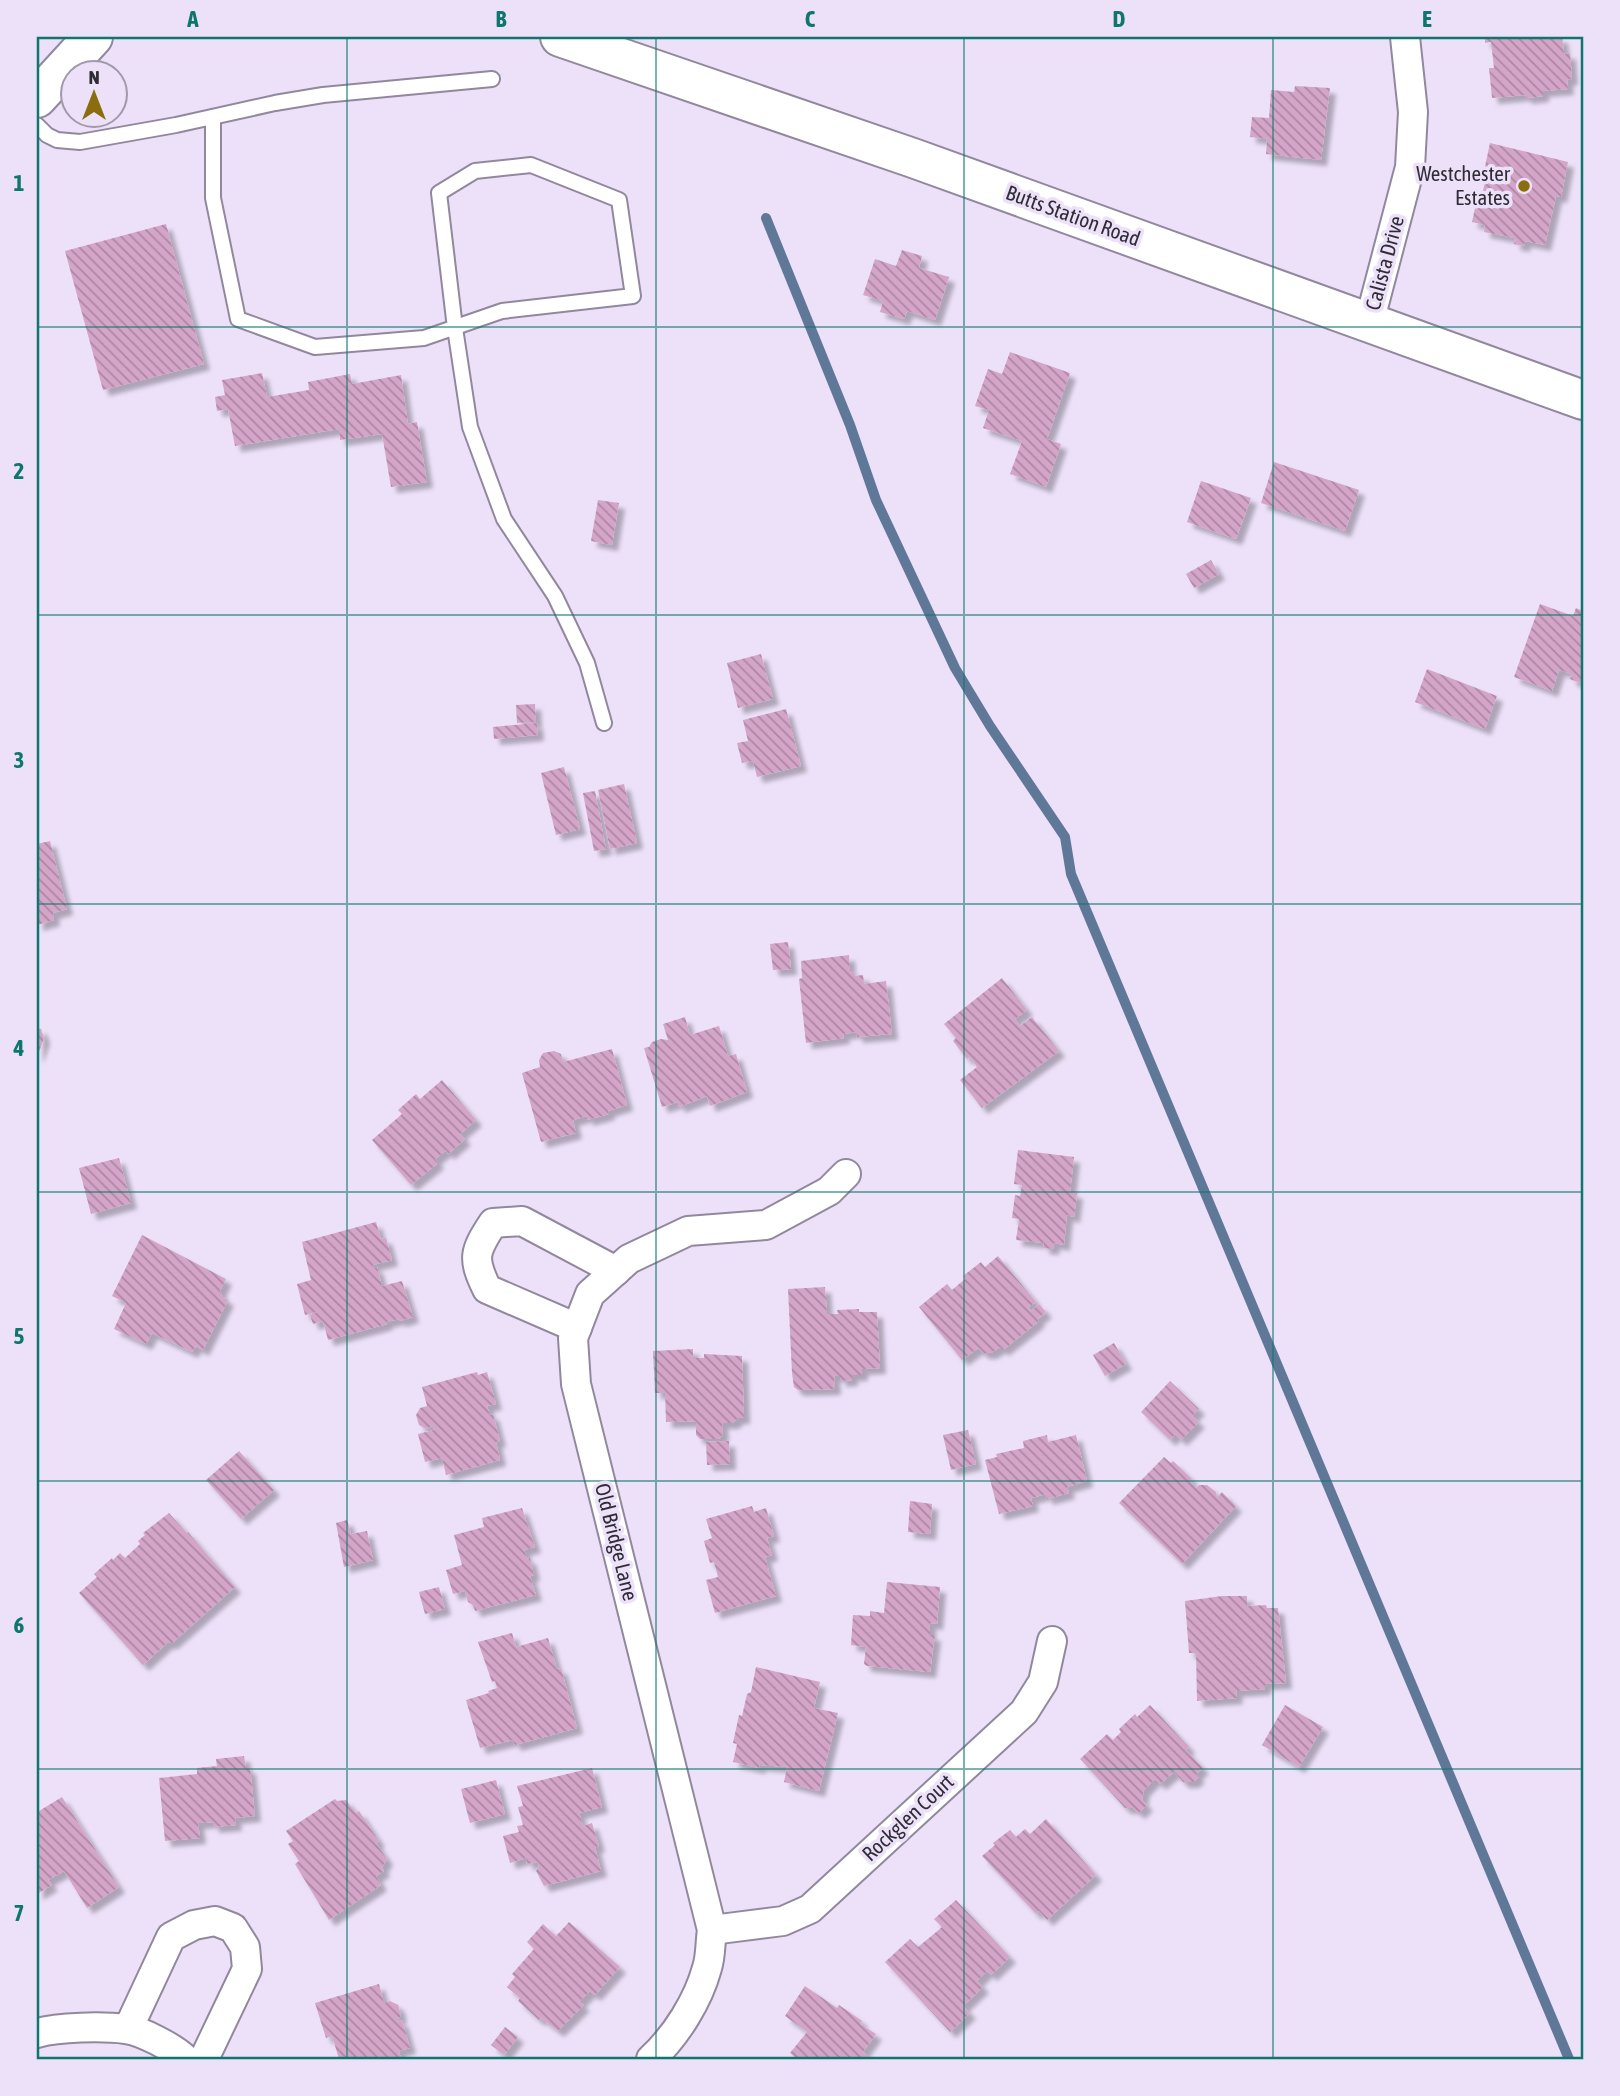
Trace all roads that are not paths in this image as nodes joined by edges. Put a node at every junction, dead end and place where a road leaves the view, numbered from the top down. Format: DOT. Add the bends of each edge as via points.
graph roads {
  1 [pos="93,37"];
  2 [pos="561,37"];
  3 [pos="1405,37"];
  4 [pos="492,79"];
  5 [pos="37,98"];
  6 [pos="213,117"];
  7 [pos="37,125"];
  8 [pos="1369,323"];
  9 [pos="455,328"];
  10 [pos="1583,400"];
  11 [pos="604,723"];
  12 [pos="846,1174"];
  13 [pos="616,1271"];
  14 [pos="577,1328"];
  15 [pos="1052,1640"];
  16 [pos="712,1930"];
  17 [pos="128,2029"];
  18 [pos="37,2033"];
  19 [pos="185,2059"];
  20 [pos="204,2059"];
  21 [pos="651,2059"];
  1 -- 5 [label="main road"];
  2 -- 8 [label="main road, Butts Station Road"];
  3 -- 8 [label="street, Calista Drive" via="1413,111 1410,167"];
  4 -- 6 [label="lane" via="323,95"];
  6 -- 7 [label="lane" via="80,142 57,140"];
  6 -- 9 [label="lane" via="213,198 238,319 315,347 425,338"];
  8 -- 10 [label="main road, Butts Station Road"];
  9 -- 9 [label="lane" via="502,311 633,296 619,200 531,166 475,171 439,194"];
  9 -- 11 [label="lane" via="470,427 504,519 555,596 587,663"];
  12 -- 13 [label="street, Old Bridge Lane" via="829,1191 766,1225 688,1231 629,1259"];
  13 -- 14 [label="street, Old Bridge Lane" via="590,1294"];
  13 -- 14 [label="street" via="522,1221 494,1223 478,1245 477,1267 488,1289"];
  14 -- 16 [label="street, Old Bridge Lane" via="573,1338 576,1384"];
  15 -- 16 [label="street, Rockglen Court" via="1043,1682 1024,1712 810,1909 783,1921"];
  16 -- 21 [label="street, Old Bridge Lane" via="708,1967 689,2011"];
  17 -- 18 [label="street"];
  17 -- 19 [label="street" via="176,2050"];
  17 -- 20 [label="street" via="171,1937 215,1921 233,1928 245,1947 247,1969"];
}
